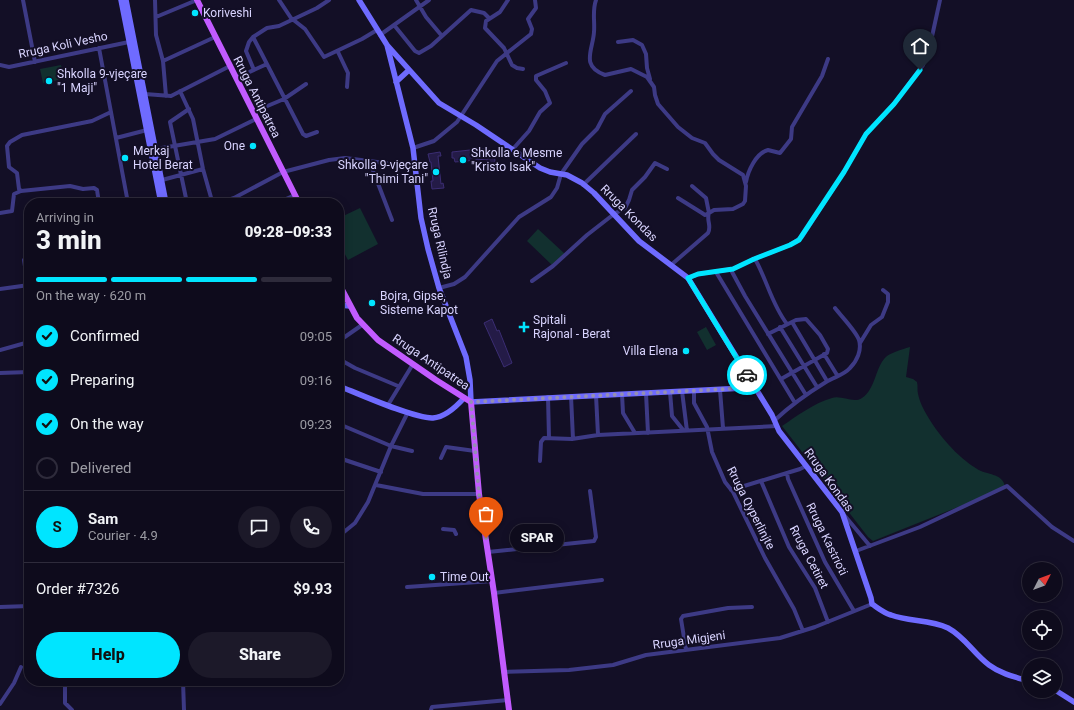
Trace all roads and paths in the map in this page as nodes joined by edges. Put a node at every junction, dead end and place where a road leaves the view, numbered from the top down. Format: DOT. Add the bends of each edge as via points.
graph roads {
  1 [pos="23,0"];
  2 [pos="121,0"];
  3 [pos="126,0"];
  4 [pos="155,0"];
  5 [pos="197,0"];
  6 [pos="279,0"];
  7 [pos="329,0"];
  8 [pos="358,0"];
  9 [pos="416,0"];
  10 [pos="429,0"];
  11 [pos="508,0"];
  12 [pos="535,0"];
  13 [pos="596,0"];
  14 [pos="940,0"];
  15 [pos="418,6"];
  16 [pos="156,17"];
  17 [pos="489,18"];
  18 [pos="294,19"];
  19 [pos="394,25"];
  20 [pos="379,32"];
  21 [pos="442,36"];
  22 [pos="215,37"];
  23 [pos="253,37"];
  24 [pos="129,42"];
  25 [pos="618,42"];
  26 [pos="387,45"];
  27 [pos="99,48"];
  28 [pos="338,52"];
  29 [pos="506,54"];
  30 [pos="828,59"];
  31 [pos="163,60"];
  32 [pos="35,62"];
  33 [pos="566,63"];
  34 [pos="267,64"];
  35 [pos="0,65"];
  36 [pos="230,66"];
  37 [pos="523,69"];
  38 [pos="254,70"];
  39 [pos="409,70"];
  40 [pos="236,78"];
  41 [pos="650,80"];
  42 [pos="396,82"];
  43 [pos="306,84"];
  44 [pos="347,87"];
  45 [pos="180,91"];
  46 [pos="631,91"];
  47 [pos="145,94"];
  48 [pos="166,96"];
  49 [pos="284,99"];
  50 [pos="189,109"];
  51 [pos="111,112"];
  52 [pos="253,112"];
  53 [pos="461,116"];
  54 [pos="256,119"];
  55 [pos="146,130"];
  56 [pos="317,132"];
  57 [pos="636,134"];
  58 [pos="116,138"];
  59 [pos="198,142"];
  60 [pos="175,146"];
  61 [pos="413,148"];
  62 [pos="156,149"];
  63 [pos="512,150"];
  64 [pos="368,160"];
  65 [pos="415,165"];
  66 [pos="203,169"];
  67 [pos="667,169"];
  68 [pos="283,172"];
  69 [pos="180,174"];
  70 [pos="561,174"];
  71 [pos="162,180"];
  72 [pos="746,182"];
  73 [pos="583,185"];
  74 [pos="692,186"];
  75 [pos="21,191"];
  76 [pos="294,195"];
  77 [pos="98,198"];
  78 [pos="127,198"];
  79 [pos="161,198"];
  80 [pos="165,198"];
  81 [pos="185,198"];
  82 [pos="211,198"];
  83 [pos="235,198"];
  84 [pos="288,198"];
  85 [pos="296,198"];
  86 [pos="678,198"];
  87 [pos="709,212"];
  88 [pos="0,213"];
  89 [pos="614,214"];
  90 [pos="392,220"];
  91 [pos="755,259"];
  92 [pos="670,265"];
  93 [pos="731,270"];
  94 [pos="716,272"];
  95 [pos="688,278"];
  96 [pos="532,282"];
  97 [pos="24,286"];
  98 [pos="439,288"];
  99 [pos="0,289"];
  100 [pos="883,290"];
  101 [pos="344,294"];
  102 [pos="344,305"];
  103 [pos="350,306"];
  104 [pos="835,308"];
  105 [pos="792,322"];
  106 [pos="362,324"];
  107 [pos="787,324"];
  108 [pos="780,327"];
  109 [pos="768,334"];
  110 [pos="344,337"];
  111 [pos="24,343"];
  112 [pos="860,343"];
  113 [pos="0,350"];
  114 [pos="824,354"];
  115 [pos="813,360"];
  116 [pos="344,362"];
  117 [pos="413,364"];
  118 [pos="803,366"];
  119 [pos="24,372"];
  120 [pos="792,372"];
  121 [pos="0,373"];
  122 [pos="837,375"];
  123 [pos="781,379"];
  124 [pos="827,381"];
  125 [pos="753,385"];
  126 [pos="398,386"];
  127 [pos="344,388"];
  128 [pos="817,388"];
  129 [pos="720,390"];
  130 [pos="682,391"];
  131 [pos="694,391"];
  132 [pos="670,392"];
  133 [pos="646,393"];
  134 [pos="622,394"];
  135 [pos="596,395"];
  136 [pos="806,395"];
  137 [pos="571,396"];
  138 [pos="548,397"];
  139 [pos="464,398"];
  140 [pos="471,402"];
  141 [pos="795,403"];
  142 [pos="388,405"];
  143 [pos="408,412"];
  144 [pos="776,423"];
  145 [pos="344,426"];
  146 [pos="723,428"];
  147 [pos="708,429"];
  148 [pos="685,431"];
  149 [pos="635,433"];
  150 [pos="648,433"];
  151 [pos="598,435"];
  152 [pos="550,438"];
  153 [pos="573,439"];
  154 [pos="391,446"];
  155 [pos="476,450"];
  156 [pos="412,451"];
  157 [pos="441,458"];
  158 [pos="344,460"];
  159 [pos="540,461"];
  160 [pos="806,466"];
  161 [pos="381,472"];
  162 [pos="787,473"];
  163 [pos="760,481"];
  164 [pos="376,485"];
  165 [pos="590,490"];
  166 [pos="731,490"];
  167 [pos="479,494"];
  168 [pos="842,512"];
  169 [pos="443,529"];
  170 [pos="344,532"];
  171 [pos="456,534"];
  172 [pos="1074,541"];
  173 [pos="870,546"];
  174 [pos="488,552"];
  175 [pos="856,552"];
  176 [pos="602,580"];
  177 [pos="492,581"];
  178 [pos="407,587"];
  179 [pos="494,593"];
  180 [pos="872,604"];
  181 [pos="24,606"];
  182 [pos="0,607"];
  183 [pos="752,607"];
  184 [pos="854,612"];
  185 [pos="828,622"];
  186 [pos="803,631"];
  187 [pos="686,650"];
  188 [pos="21,667"];
  189 [pos="503,672"];
  190 [pos="1022,679"];
  191 [pos="65,686"];
  192 [pos="183,686"];
  193 [pos="1062,694"];
  194 [pos="508,700"];
  195 [pos="1074,702"];
  196 [pos="0,704"];
  197 [pos="72,710"];
  198 [pos="184,710"];
  199 [pos="431,710"];
  200 [pos="509,710"];
  1 -- 32 [label="street"];
  2 -- 24 [label="street"];
  3 -- 47 [label="street"];
  4 -- 16 [label="street"];
  5 -- 16 [label="street"];
  5 -- 22 [label="main road, Rruga Antipatrea"];
  6 -- 18 [label="street"];
  7 -- 18 [label="street"];
  8 -- 20 [label="street, Rruga Rilindja"];
  9 -- 15 [label="street"];
  10 -- 15 [label="street"];
  11 -- 17 [label="street" via="500,12"];
  12 -- 29 [label="street" via="536,8 528,19 532,32"];
  13 -- 41 [label="street" via="594,33 589,56 592,65 605,75 631,69"];
  14 -- 91 [label="street" via="924,65 894,104 866,134 802,237 790,245"];
  15 -- 19 [label="street"];
  15 -- 21 [label="street"];
  16 -- 31 [label="street" via="156,35"];
  17 -- 21 [label="street" via="484,13 471,10"];
  17 -- 29 [label="street" via="485,28"];
  18 -- 23 [label="street" via="265,29"];
  18 -- 28 [label="street" via="305,29 324,57"];
  19 -- 20 [label="street"];
  19 -- 21 [label="street" via="419,53"];
  20 -- 26 [label="street, Rruga Rilindja"];
  20 -- 28 [label="street"];
  22 -- 31 [label="street"];
  22 -- 36 [label="main road, Rruga Antipatrea"];
  23 -- 34 [label="street"];
  23 -- 38 [label="street" via="246,51"];
  24 -- 27 [label="street, Rruga Koli Vesho"];
  24 -- 55 [label="street"];
  25 -- 41 [label="street" via="633,40 643,47"];
  26 -- 39 [label="street, Rruga Kondas"];
  26 -- 42 [label="street, Rruga Rilindja"];
  27 -- 32 [label="street, Rruga Koli Vesho"];
  27 -- 51 [label="street"];
  28 -- 44 [label="street" via="348,73"];
  29 -- 37 [label="street" via="515,67"];
  29 -- 53 [label="street" via="496,61"];
  30 -- 72 [label="street" via="792,127 789,143 780,153 768,150 762,153 749,171"];
  31 -- 48 [label="street"];
  32 -- 35 [label="street, Rruga Koli Vesho" via="9,67"];
  33 -- 63 [label="street" via="536,76 537,83 545,91 550,103 540,112 529,131"];
  34 -- 38 [label="street"];
  34 -- 49 [label="street"];
  36 -- 40 [label="main road, Rruga Antipatrea"];
  36 -- 45 [label="street"];
  38 -- 40 [label="street"];
  39 -- 42 [label="street"];
  39 -- 53 [label="street, Rruga Kondas" via="439,103"];
  40 -- 52 [label="main road, Rruga Antipatrea"];
  41 -- 72 [label="street" via="658,104 678,127 692,138 705,143 719,160 741,173"];
  42 -- 61 [label="street, Rruga Rilindja"];
  43 -- 49 [label="street"];
  45 -- 48 [label="street"];
  45 -- 50 [label="street"];
  46 -- 70 [label="street" via="605,114 597,129 582,144"];
  47 -- 48 [label="street"];
  47 -- 62 [label="street"];
  49 -- 52 [label="street"];
  49 -- 56 [label="street" via="302,134 306,136"];
  50 -- 59 [label="street"];
  50 -- 60 [label="street" via="170,122"];
  51 -- 58 [label="street"];
  51 -- 75 [label="street" via="92,121 25,134 9,143 9,167 16,173"];
  52 -- 54 [label="main road, Rruga Antipatrea"];
  53 -- 61 [label="street" via="434,141"];
  53 -- 63 [label="street, Rruga Kondas"];
  54 -- 59 [label="street" via="222,136"];
  54 -- 68 [label="main road, Rruga Antipatrea"];
  55 -- 58 [label="street"];
  55 -- 79 [label="street"];
  57 -- 73 [label="street"];
  58 -- 78 [label="street"];
  59 -- 60 [label="street"];
  59 -- 66 [label="street"];
  60 -- 62 [label="street"];
  60 -- 69 [label="street"];
  61 -- 65 [label="street, Rruga Rilindja"];
  62 -- 71 [label="street"];
  63 -- 70 [label="street, Rruga Kondas" via="544,171"];
  64 -- 65 [label="street"];
  64 -- 68 [label="street" via="336,158"];
  64 -- 90 [label="street"];
  65 -- 98 [label="street, Rruga Rilindja" via="421,218"];
  66 -- 69 [label="street"];
  66 -- 82 [label="street"];
  67 -- 89 [label="street" via="655,163 632,190 625,208"];
  68 -- 76 [label="main road, Rruga Antipatrea"];
  68 -- 83 [label="street"];
  69 -- 71 [label="street"];
  69 -- 81 [label="street"];
  70 -- 73 [label="street, Rruga Kondas"];
  70 -- 98 [label="street" via="551,197 513,222 465,277 454,284"];
  71 -- 80 [label="street"];
  72 -- 87 [label="street" via="743,204 733,209"];
  73 -- 89 [label="street, Rruga Kondas"];
  74 -- 87 [label="street" via="706,198"];
  75 -- 77 [label="street" via="70,186 94,188"];
  75 -- 88 [label="street" via="14,194 12,211"];
  76 -- 84 [label="street"];
  76 -- 85 [label="main road, Rruga Antipatrea"];
  86 -- 87 [label="street" via="705,215"];
  87 -- 92 [label="street" via="708,233"];
  89 -- 92 [label="street, Rruga Kondas" via="639,241"];
  89 -- 96 [label="street"];
  91 -- 93 [label="street"];
  91 -- 107 [label="street"];
  92 -- 95 [label="street, Rruga Kondas"];
  93 -- 94 [label="street"];
  93 -- 109 [label="street"];
  94 -- 95 [label="street"];
  94 -- 123 [label="street"];
  95 -- 125 [label="street, Rruga Kondas"];
  97 -- 99 [label="street"];
  98 -- 140 [label="street, Rruga Rilindja" via="466,357"];
  100 -- 112 [label="street" via="889,298 886,309 882,317 871,325"];
  101 -- 103 [label="main road, Rruga Antipatrea"];
  102 -- 103 [label="street"];
  103 -- 106 [label="main road, Rruga Antipatrea"];
  104 -- 112 [label="street" via="858,336"];
  105 -- 107 [label="street"];
  105 -- 114 [label="street" via="803,318 809,321 828,349"];
  105 -- 115 [label="street"];
  106 -- 110 [label="street"];
  106 -- 117 [label="main road, Rruga Antipatrea" via="378,340"];
  107 -- 108 [label="street"];
  108 -- 109 [label="street"];
  108 -- 118 [label="street"];
  109 -- 120 [label="street"];
  111 -- 113 [label="street"];
  112 -- 122 [label="street" via="854,364 844,373"];
  114 -- 115 [label="street"];
  114 -- 122 [label="street"];
  115 -- 118 [label="street"];
  115 -- 124 [label="street"];
  116 -- 126 [label="street"];
  117 -- 126 [label="street"];
  117 -- 139 [label="main road, Rruga Antipatrea"];
  118 -- 120 [label="street"];
  118 -- 128 [label="street"];
  119 -- 121 [label="street"];
  120 -- 123 [label="street"];
  120 -- 136 [label="street"];
  122 -- 124 [label="street"];
  123 -- 141 [label="street"];
  124 -- 128 [label="street"];
  125 -- 129 [label="street" via="747,388"];
  125 -- 144 [label="street, Rruga Kondas"];
  126 -- 142 [label="street"];
  127 -- 142 [label="street"];
  128 -- 136 [label="street"];
  129 -- 131 [label="street"];
  129 -- 146 [label="street"];
  130 -- 131 [label="street"];
  130 -- 132 [label="street"];
  130 -- 148 [label="street"];
  131 -- 147 [label="street, Rruga Qyperlinjte" via="694,404"];
  132 -- 133 [label="street"];
  132 -- 148 [label="street" via="672,416"];
  133 -- 134 [label="street"];
  133 -- 150 [label="street"];
  134 -- 135 [label="street"];
  134 -- 149 [label="street" via="623,413"];
  135 -- 137 [label="street"];
  135 -- 151 [label="street"];
  136 -- 141 [label="street"];
  137 -- 138 [label="street"];
  137 -- 153 [label="street"];
  138 -- 140 [label="street"];
  138 -- 152 [label="street"];
  139 -- 140 [label="main road, Rruga Antipatrea"];
  139 -- 143 [label="street" via="438,417 425,417"];
  140 -- 155 [label="main road, Rruga Antipatrea"];
  141 -- 144 [label="street"];
  142 -- 143 [label="street"];
  143 -- 154 [label="street"];
  144 -- 146 [label="street"];
  144 -- 160 [label="street, Rruga Kondas" via="779,431"];
  145 -- 154 [label="street"];
  146 -- 147 [label="street"];
  147 -- 148 [label="street"];
  147 -- 166 [label="street, Rruga Qyperlinjte" via="712,452"];
  148 -- 150 [label="street"];
  149 -- 150 [label="street"];
  149 -- 151 [label="street"];
  151 -- 153 [label="street"];
  152 -- 153 [label="street"];
  152 -- 159 [label="street" via="541,441"];
  154 -- 156 [label="street"];
  154 -- 161 [label="street"];
  155 -- 157 [label="street" via="446,447"];
  155 -- 167 [label="main road, Rruga Antipatrea"];
  158 -- 161 [label="street"];
  160 -- 162 [label="street"];
  160 -- 168 [label="street, Rruga Kondas"];
  161 -- 164 [label="street"];
  162 -- 163 [label="street"];
  162 -- 184 [label="street, Rruga Kastrioti" via="821,554"];
  163 -- 166 [label="street"];
  163 -- 185 [label="street, Rruga Cetiret" via="789,547 813,584"];
  164 -- 167 [label="street" via="423,494"];
  164 -- 170 [label="street" via="361,514"];
  165 -- 174 [label="street" via="596,537 594,542"];
  166 -- 186 [label="street, Rruga Qyperlinjte"];
  167 -- 174 [label="main road, Rruga Antipatrea"];
  168 -- 173 [label="street"];
  168 -- 175 [label="street, Rruga Kondas"];
  169 -- 171 [label="street" via="454,530"];
  172 -- 173 [label="street" via="1052,527 1007,486 920,527"];
  173 -- 175 [label="street"];
  174 -- 177 [label="main road, Rruga Antipatrea"];
  175 -- 180 [label="street, Rruga Kondas"];
  176 -- 179 [label="street"];
  177 -- 178 [label="street"];
  177 -- 179 [label="main road, Rruga Antipatrea"];
  179 -- 189 [label="main road, Rruga Antipatrea"];
  180 -- 184 [label="street, Rruga Migjeni"];
  180 -- 190 [label="street" via="890,615 947,628 995,669"];
  181 -- 182 [label="street"];
  183 -- 187 [label="street" via="728,608 683,616 681,619"];
  184 -- 185 [label="street, Rruga Migjeni"];
  185 -- 186 [label="street, Rruga Migjeni"];
  186 -- 187 [label="street, Rruga Migjeni" via="773,640"];
  187 -- 189 [label="street, Rruga Migjeni" via="646,655 613,665 569,670"];
  188 -- 196 [label="street"];
  189 -- 194 [label="main road, Rruga Antipatrea"];
  191 -- 197 [label="street" via="65,703"];
  192 -- 198 [label="street"];
  193 -- 195 [label="street"];
  194 -- 199 [label="street" via="432,707"];
  194 -- 200 [label="main road, Rruga Antipatrea"];
}
